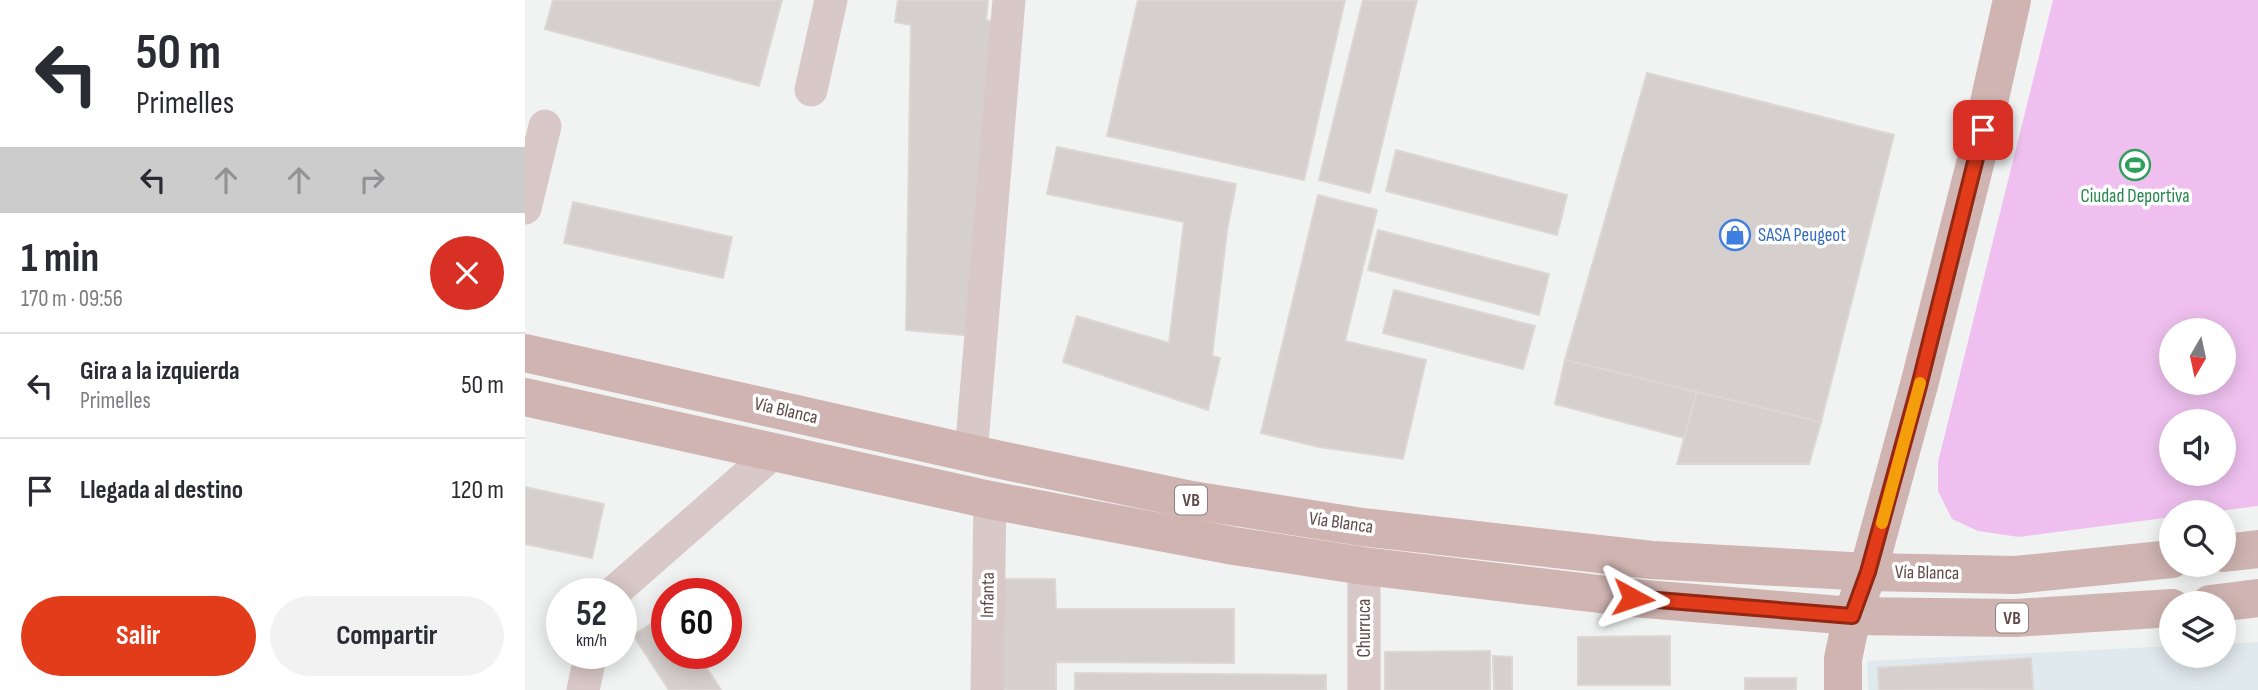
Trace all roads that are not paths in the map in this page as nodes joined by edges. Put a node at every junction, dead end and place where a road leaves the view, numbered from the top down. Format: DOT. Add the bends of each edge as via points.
graph roads {
  1 [pos="831,0"];
  2 [pos="1009,0"];
  3 [pos="2012,0"];
  4 [pos="811,90"];
  5 [pos="545,126"];
  6 [pos="525,208"];
  7 [pos="525,353"];
  8 [pos="525,397"];
  9 [pos="774,452"];
  10 [pos="971,454"];
  11 [pos="990,500"];
  12 [pos="2258,550"];
  13 [pos="2236,552"];
  14 [pos="2159,560"];
  15 [pos="1364,566"];
  16 [pos="1868,572"];
  17 [pos="630,578"];
  18 [pos="2258,598"];
  19 [pos="2236,601"];
  20 [pos="2159,608"];
  21 [pos="1852,616"];
  22 [pos="588,669"];
  23 [pos="583,690"];
  24 [pos="986,690"];
  25 [pos="1364,690"];
  26 [pos="1843,690"];
  1 -- 4 [label="street"];
  2 -- 10 [label="street"];
  3 -- 16 [label="main road" via="1977,156"];
  5 -- 6 [label="street"];
  7 -- 10 [label="main road, Vía Blanca / VB"];
  8 -- 9 [label="main road, Vía Blanca / VB"];
  9 -- 11 [label="main road, Vía Blanca / VB"];
  9 -- 17 [label="street"];
  10 -- 16 [label="main road, Vía Blanca / VB" via="1192,500 1362,527 1652,560"];
  11 -- 15 [label="main road, Vía Blanca / VB"];
  11 -- 24 [label="street, Infanta"];
  12 -- 13 [label="main road"];
  14 -- 16 [label="main road, Vía Blanca / VB" via="2015,575"];
  15 -- 21 [label="main road, Vía Blanca / VB" via="1633,598"];
  15 -- 25 [label="street, Churruca"];
  16 -- 21 [label="main road"];
  18 -- 19 [label="main road"];
  20 -- 21 [label="main road, Vía Blanca / VB" via="2015,618"];
  21 -- 26 [label="main road" via="1843,659"];
  22 -- 23 [label="street"];
}
